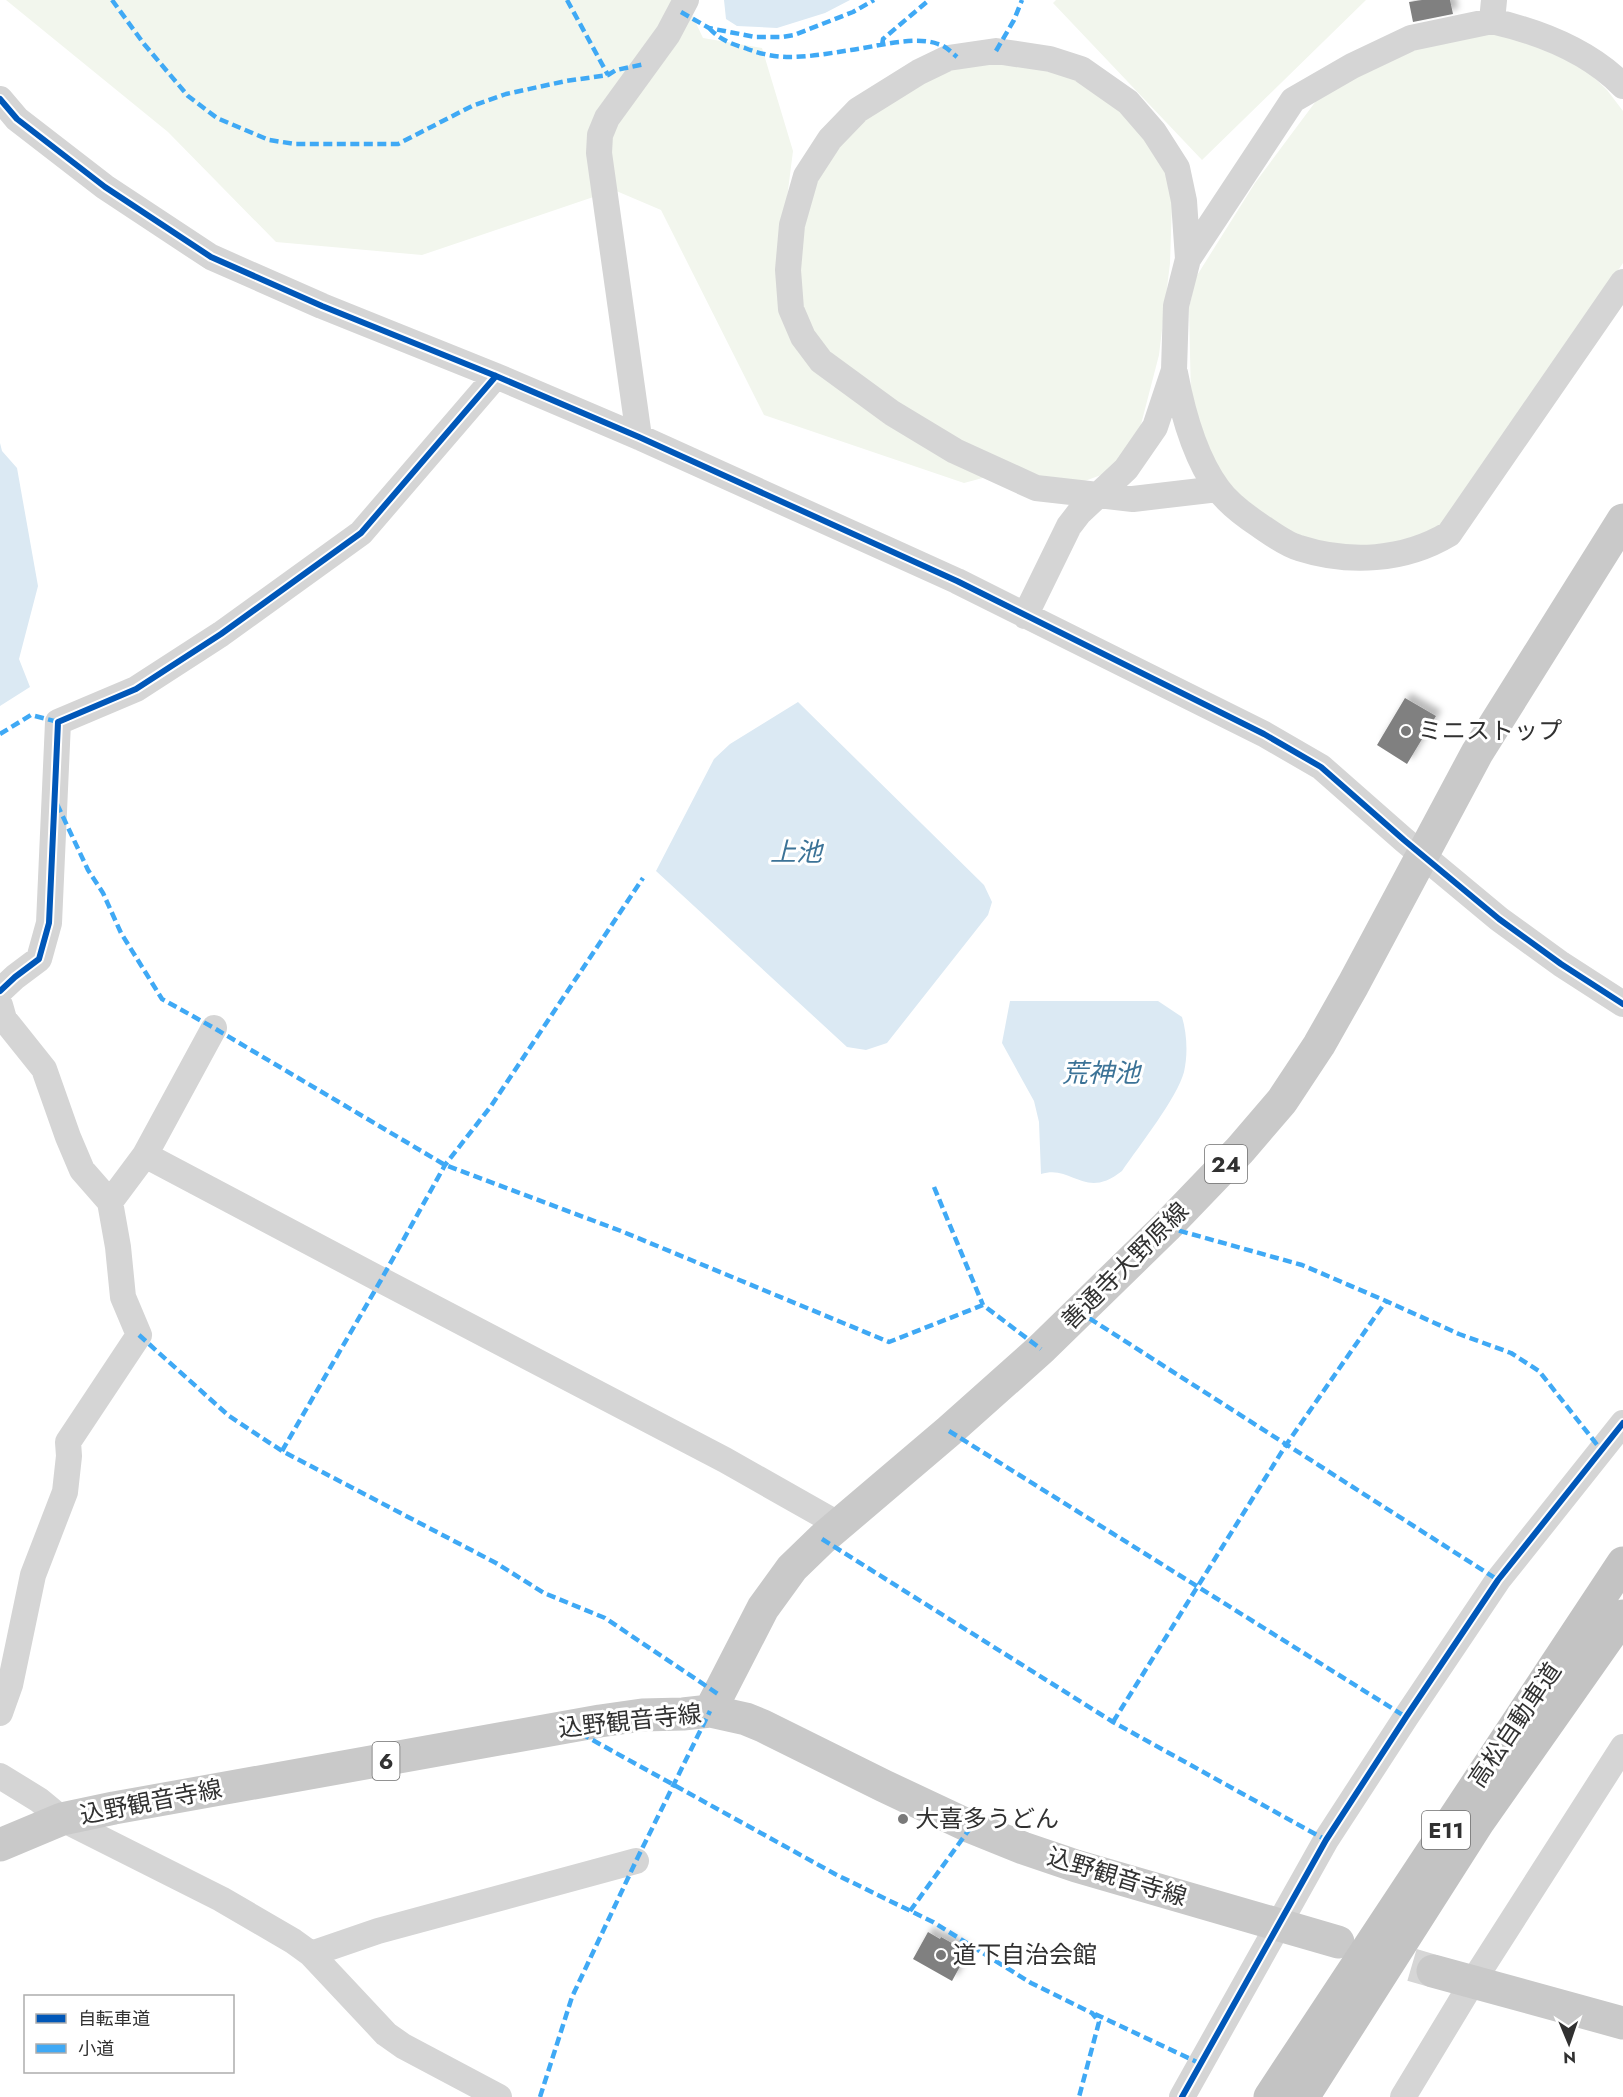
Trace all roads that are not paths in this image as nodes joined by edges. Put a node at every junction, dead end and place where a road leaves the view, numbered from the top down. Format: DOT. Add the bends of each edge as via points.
graph roads {
  1 [pos="686,0"];
  2 [pos="1493,11"];
  3 [pos="1623,86"];
  4 [pos="0,99"];
  5 [pos="1188,259"];
  6 [pos="1623,282"];
  7 [pos="1174,370"];
  8 [pos="496,376"];
  9 [pos="639,437"];
  10 [pos="1218,489"];
  11 [pos="1099,495"];
  12 [pos="1623,519"];
  13 [pos="1614,554"];
  14 [pos="1025,616"];
  15 [pos="1422,855"];
  16 [pos="0,991"];
  17 [pos="1623,1004"];
  18 [pos="0,1005"];
  19 [pos="214,1028"];
  20 [pos="145,1155"];
  21 [pos="110,1203"];
  22 [pos="1623,1423"];
  23 [pos="838,1524"];
  24 [pos="1623,1563"];
  25 [pos="1623,1616"];
  26 [pos="710,1711"];
  27 [pos="0,1713"];
  28 [pos="1623,1747"];
  29 [pos="0,1776"];
  30 [pos="62,1819"];
  31 [pos="0,1845"];
  32 [pos="636,1860"];
  33 [pos="1279,1924"];
  34 [pos="1338,1942"];
  35 [pos="311,1954"];
  36 [pos="1433,1971"];
  37 [pos="1472,1983"];
  38 [pos="1623,2023"];
  39 [pos="499,2097"];
  40 [pos="1182,2097"];
  41 [pos="1270,2097"];
  42 [pos="1303,2097"];
  43 [pos="1403,2097"];
  1 -- 9 [label="street" via="668,34 607,118 600,135 599,153"];
  2 -- 3 [label="street" via="1570,48"];
  2 -- 5 [label="street" via="1411,38 1293,100"];
  4 -- 8 [label="street" via="17,119 105,187 211,257"];
  5 -- 7 [label="street" via="1176,306"];
  5 -- 11 [label="street" via="1177,168 1154,132 1128,102 1107,86 1081,69 1050,59 996,51 948,58 858,110 830,139 806,176 792,225 788,270 791,309 803,337 821,361 892,413 955,451 1036,488"];
  6 -- 10 [label="street" via="1449,534 1431,545 1365,558 1297,548 1242,514"];
  7 -- 10 [label="street" via="1182,412"];
  7 -- 11 [label="street" via="1155,427 1126,469"];
  8 -- 9 [label="street"];
  8 -- 16 [label="street" via="361,533 221,634 136,689 58,722 49,923 39,959"];
  9 -- 14 [label="street" via="957,581"];
  10 -- 11 [label="street" via="1133,499"];
  11 -- 14 [label="street" via="1069,526"];
  12 -- 13 [label="main road, 善通寺大野原線 / 24"];
  13 -- 15 [label="main road, 善通寺大野原線 / 24" via="1477,753"];
  14 -- 15 [label="street" via="1264,734 1321,767"];
  15 -- 17 [label="street" via="1499,919"];
  15 -- 23 [label="main road, 善通寺大野原線 / 24" via="1319,1045 1282,1101 1240,1150 1019,1370"];
  18 -- 21 [label="street" via="4,1019 44,1069 82,1170"];
  19 -- 20 [label="street"];
  20 -- 21 [label="street"];
  20 -- 23 [label="street" via="725,1460"];
  21 -- 27 [label="street" via="123,1297 139,1335 68,1442 65,1492 33,1575 10,1685"];
  22 -- 33 [label="street" via="1498,1580 1326,1840"];
  23 -- 26 [label="main road, 善通寺大野原線 / 24" via="792,1568 763,1608"];
  24 -- 41 [label="highway, 高松自動車道 / E11"];
  25 -- 42 [label="highway, 高松自動車道 / E11" via="1479,1821"];
  26 -- 30 [label="main road, 込野観音寺線 / 6" via="600,1721"];
  26 -- 33 [label="main road, 込野観音寺線 / 6" via="763,1726 970,1827 1023,1848"];
  28 -- 37 [label="street"];
  29 -- 30 [label="street"];
  30 -- 31 [label="main road, 込野観音寺線 / 6"];
  30 -- 35 [label="street" via="221,1899"];
  32 -- 35 [label="street" via="378,1931"];
  33 -- 34 [label="main road, 込野観音寺線 / 6"];
  33 -- 40 [label="street"];
  35 -- 39 [label="street" via="386,2034"];
  36 -- 37 [label="main road"];
  37 -- 38 [label="main road"];
  37 -- 43 [label="street"];
}
